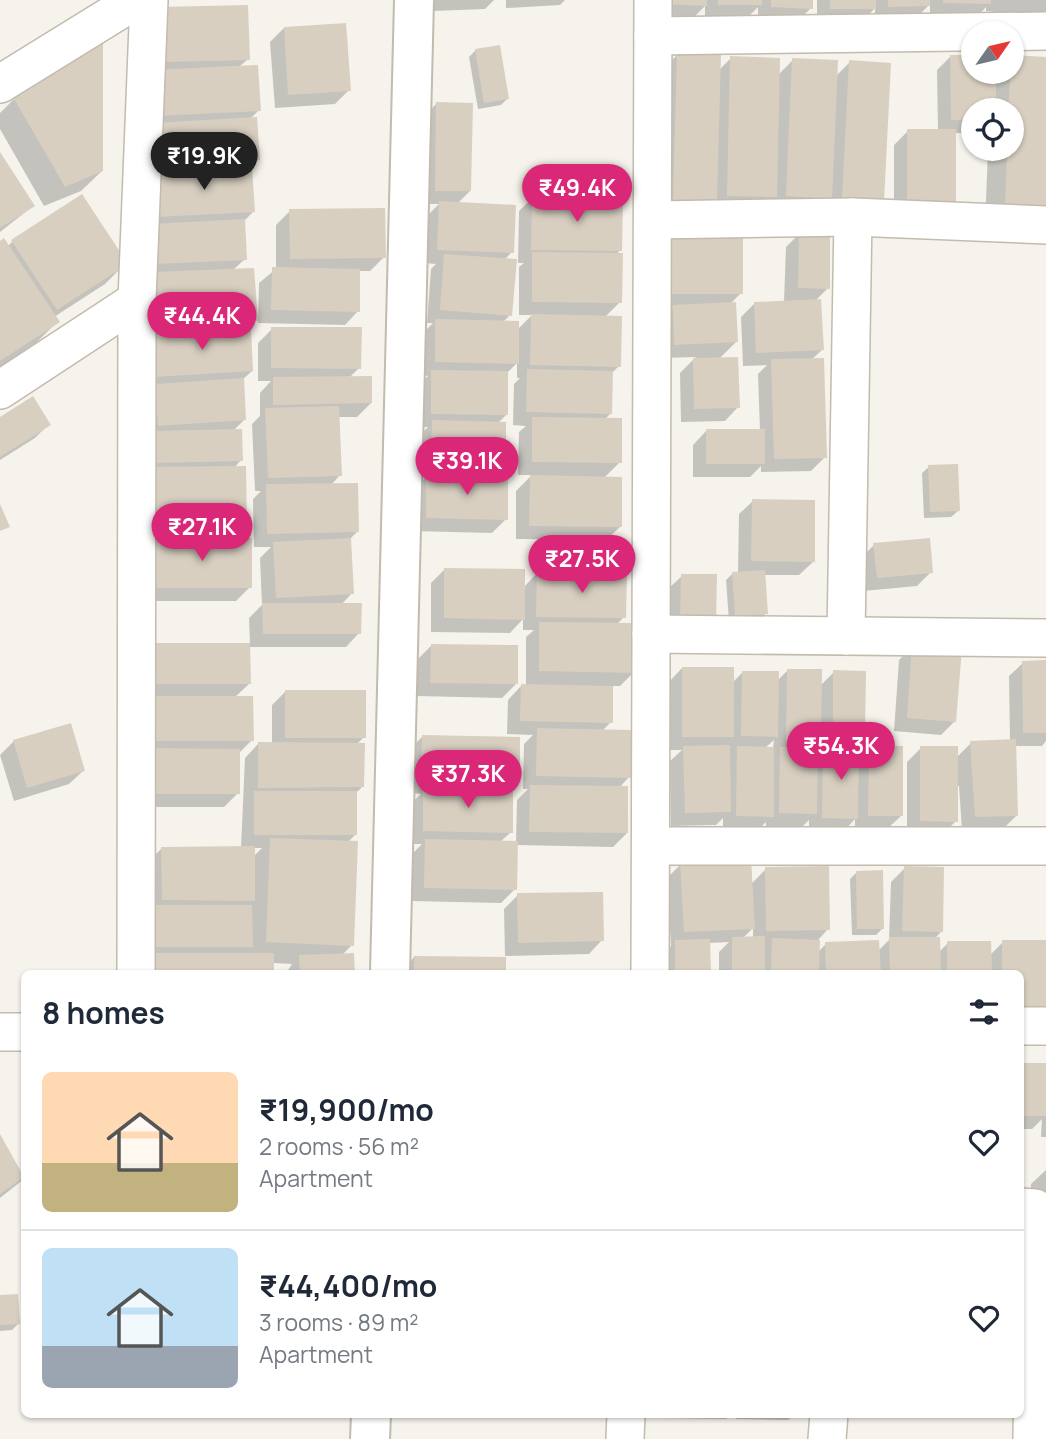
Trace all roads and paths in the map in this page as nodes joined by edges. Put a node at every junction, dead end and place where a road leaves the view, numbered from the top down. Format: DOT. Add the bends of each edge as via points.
graph roads {
  1 [pos="136,0"];
  2 [pos="149,0"];
  3 [pos="414,0"];
  4 [pos="653,0"];
  5 [pos="1046,31"];
  6 [pos="653,36"];
  7 [pos="0,84"];
  8 [pos="853,217"];
  9 [pos="653,219"];
  10 [pos="1046,225"];
  11 [pos="137,300"];
  12 [pos="0,390"];
  13 [pos="651,634"];
  14 [pos="846,636"];
  15 [pos="1046,638"];
  16 [pos="651,846"];
  17 [pos="1046,846"];
  18 [pos="136,970"];
  19 [pos="390,970"];
  20 [pos="650,970"];
  21 [pos="1024,1026"];
  22 [pos="1046,1026"];
  23 [pos="0,1032"];
  24 [pos="21,1032"];
  25 [pos="1024,1207"];
  26 [pos="371,1418"];
  27 [pos="626,1418"];
  28 [pos="829,1418"];
  29 [pos="370,1439"];
  30 [pos="625,1439"];
  31 [pos="827,1439"];
  32 [pos="1032,1439"];
  1 -- 7 [label="street"];
  2 -- 11 [label="street"];
  3 -- 19 [label="street"];
  4 -- 6 [label="street"];
  5 -- 6 [label="street"];
  6 -- 9 [label="street"];
  8 -- 9 [label="street"];
  8 -- 10 [label="street"];
  8 -- 14 [label="street"];
  9 -- 13 [label="street"];
  11 -- 12 [label="street"];
  11 -- 18 [label="street"];
  13 -- 14 [label="street"];
  13 -- 16 [label="street"];
  14 -- 15 [label="street"];
  16 -- 17 [label="street"];
  16 -- 20 [label="street"];
  21 -- 22 [label="street"];
  23 -- 24 [label="street"];
  25 -- 32 [label="street" via="1035,1208"];
  26 -- 29 [label="street"];
  27 -- 30 [label="street"];
  28 -- 31 [label="street"];
}
